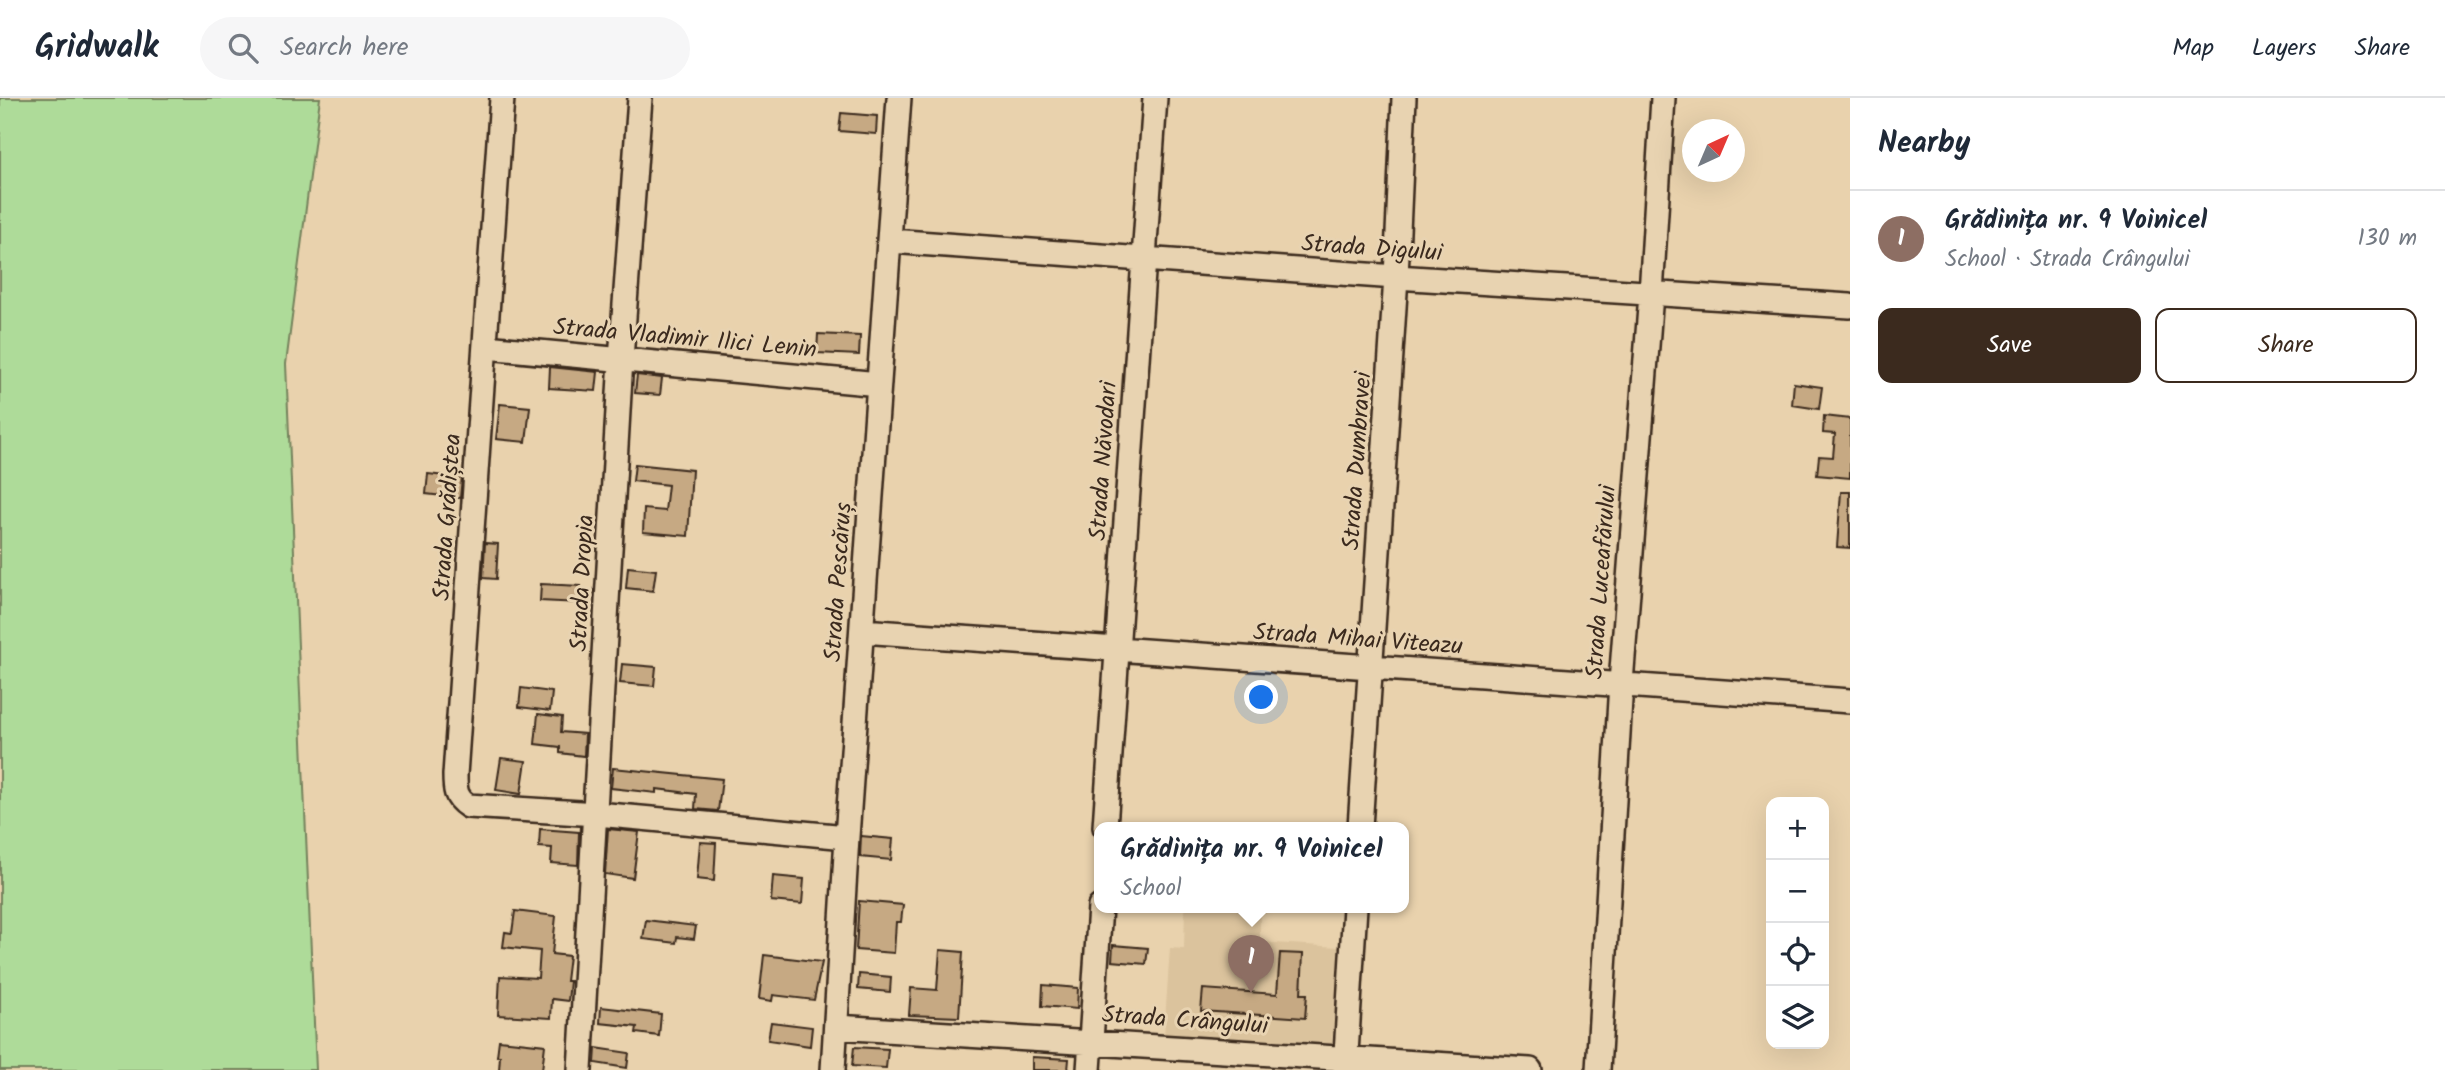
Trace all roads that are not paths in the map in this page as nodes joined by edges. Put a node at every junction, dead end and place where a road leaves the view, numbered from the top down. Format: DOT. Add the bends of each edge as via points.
graph roads {
  1 [pos="502,98"];
  2 [pos="640,98"];
  3 [pos="899,98"];
  4 [pos="1155,98"];
  5 [pos="1404,98"];
  6 [pos="1663,98"];
  7 [pos="890,241"];
  8 [pos="1143,258"];
  9 [pos="1396,277"];
  10 [pos="1651,294"];
  11 [pos="1850,306"];
  12 [pos="486,348"];
  13 [pos="621,359"];
  14 [pos="879,384"];
  15 [pos="862,631"];
  16 [pos="1118,650"];
  17 [pos="1371,668"];
  18 [pos="1621,683"];
  19 [pos="1850,701"];
  20 [pos="597,814"];
  21 [pos="1105,822"];
  22 [pos="1360,822"];
  23 [pos="847,837"];
  24 [pos="1100,913"];
  25 [pos="1355,913"];
  26 [pos="836,1027"];
  27 [pos="1091,1041"];
  28 [pos="1345,1064"];
  29 [pos="580,1070"];
  30 [pos="833,1070"];
  31 [pos="1089,1070"];
  32 [pos="1530,1070"];
  33 [pos="1598,1070"];
  1 -- 12 [label="street, Strada Grădiștea"];
  2 -- 13 [label="street, Strada Dropia"];
  3 -- 7 [label="street, Strada Pescăruș"];
  4 -- 8 [label="street, Strada Năvodari"];
  5 -- 9 [label="street, Strada Dumbravei"];
  6 -- 10 [label="street, Strada Luceafărului"];
  7 -- 8 [label="street, Strada Digului"];
  7 -- 14 [label="street, Strada Pescăruș"];
  8 -- 9 [label="street, Strada Digului"];
  8 -- 16 [label="street, Strada Năvodari"];
  9 -- 10 [label="street, Strada Digului"];
  9 -- 17 [label="street, Strada Dumbravei"];
  10 -- 11 [label="street, Strada Digului"];
  10 -- 18 [label="street, Strada Luceafărului"];
  12 -- 13 [label="street, Strada Vladimir Ilici Lenin"];
  12 -- 20 [label="street, Strada Grădiștea" via="455,790 468,806"];
  13 -- 14 [label="street, Strada Vladimir Ilici Lenin"];
  13 -- 20 [label="street, Strada Dropia"];
  14 -- 15 [label="street, Strada Pescăruș"];
  15 -- 16 [label="street, Strada Mihai Viteazu"];
  15 -- 23 [label="street, Strada Pescăruș"];
  16 -- 17 [label="street, Strada Mihai Viteazu"];
  16 -- 21 [label="street, Strada Năvodari"];
  17 -- 18 [label="street, Strada Mihai Viteazu"];
  17 -- 22 [label="street, Strada Dumbravei"];
  18 -- 19 [label="street, Strada Mihai Viteazu"];
  18 -- 33 [label="street, Strada Luceafărului"];
  20 -- 23 [label="street"];
  20 -- 29 [label="street, Strada Dropia"];
  23 -- 26 [label="street, Strada Pescăruș"];
  24 -- 27 [label="street"];
  25 -- 28 [label="street"];
  26 -- 27 [label="street, Strada Crângului"];
  26 -- 30 [label="street, Strada Pescăruș"];
  27 -- 28 [label="street, Strada Crângului"];
  27 -- 31 [label="street"];
  28 -- 32 [label="street, Strada Crângului"];
}
